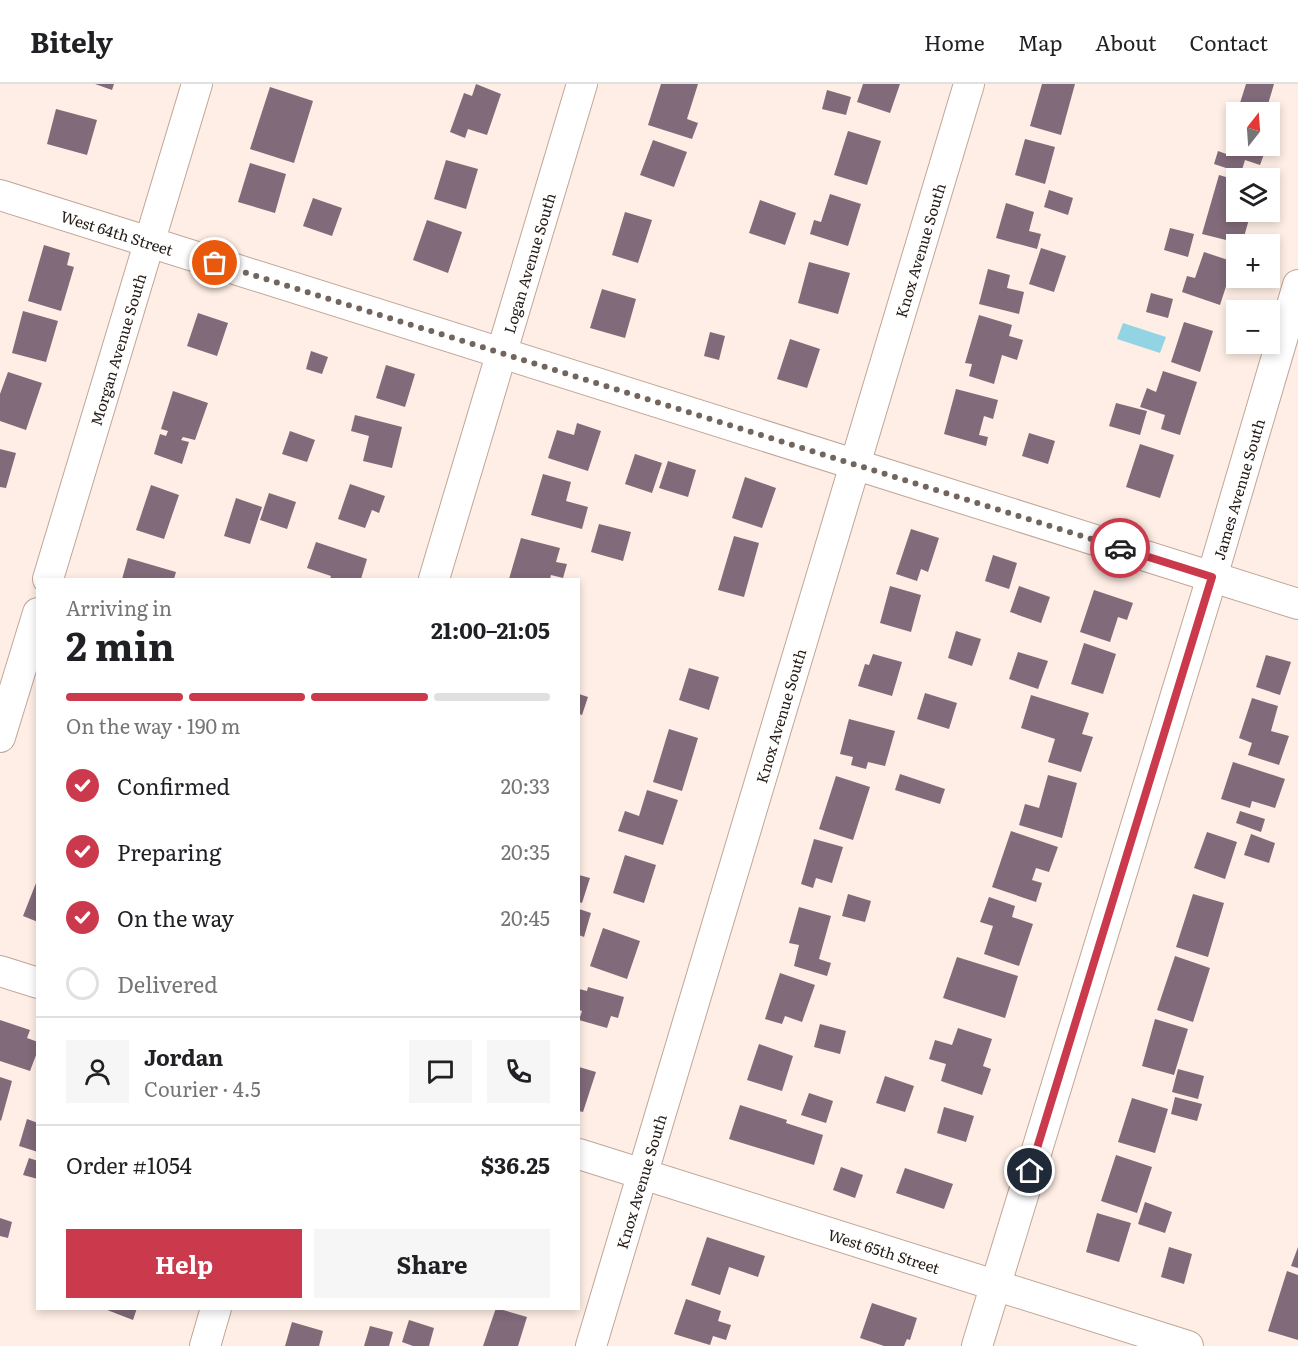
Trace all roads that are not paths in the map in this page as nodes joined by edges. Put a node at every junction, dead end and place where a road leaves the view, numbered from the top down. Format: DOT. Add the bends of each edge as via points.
graph roads {
  1 [pos="196,84"];
  2 [pos="582,84"];
  3 [pos="969,84"];
  4 [pos="0,195"];
  5 [pos="149,242"];
  6 [pos="1298,285"];
  7 [pos="501,353"];
  8 [pos="855,465"];
  9 [pos="1212,577"];
  10 [pos="48,578"];
  11 [pos="434,578"];
  12 [pos="1298,604"];
  13 [pos="36,620"];
  14 [pos="0,737"];
  15 [pos="0,971"];
  16 [pos="36,982"];
  17 [pos="580,1154"];
  18 [pos="642,1174"];
  19 [pos="995,1285"];
  20 [pos="215,1310"];
  21 [pos="205,1346"];
  22 [pos="591,1346"];
  23 [pos="977,1346"];
  24 [pos="1188,1346"];
  1 -- 5 [label="street, Morgan Avenue South"];
  2 -- 7 [label="street, Logan Avenue South"];
  3 -- 8 [label="street, Knox Avenue South"];
  4 -- 5 [label="street, West 64th Street"];
  5 -- 7 [label="street, West 64th Street"];
  5 -- 10 [label="street, Morgan Avenue South"];
  6 -- 9 [label="street, James Avenue South"];
  7 -- 8 [label="street, West 64th Street"];
  7 -- 11 [label="street, Logan Avenue South"];
  8 -- 9 [label="street, West 64th Street"];
  8 -- 18 [label="street, Knox Avenue South"];
  9 -- 12 [label="street, West 64th Street"];
  9 -- 19 [label="street, James Avenue South"];
  13 -- 14 [label="street"];
  15 -- 16 [label="street"];
  17 -- 18 [label="street, West 65th Street"];
  18 -- 19 [label="street, West 65th Street"];
  18 -- 22 [label="street, Knox Avenue South"];
  19 -- 23 [label="street, James Avenue South"];
  19 -- 24 [label="street, West 65th Street"];
  20 -- 21 [label="street"];
}
